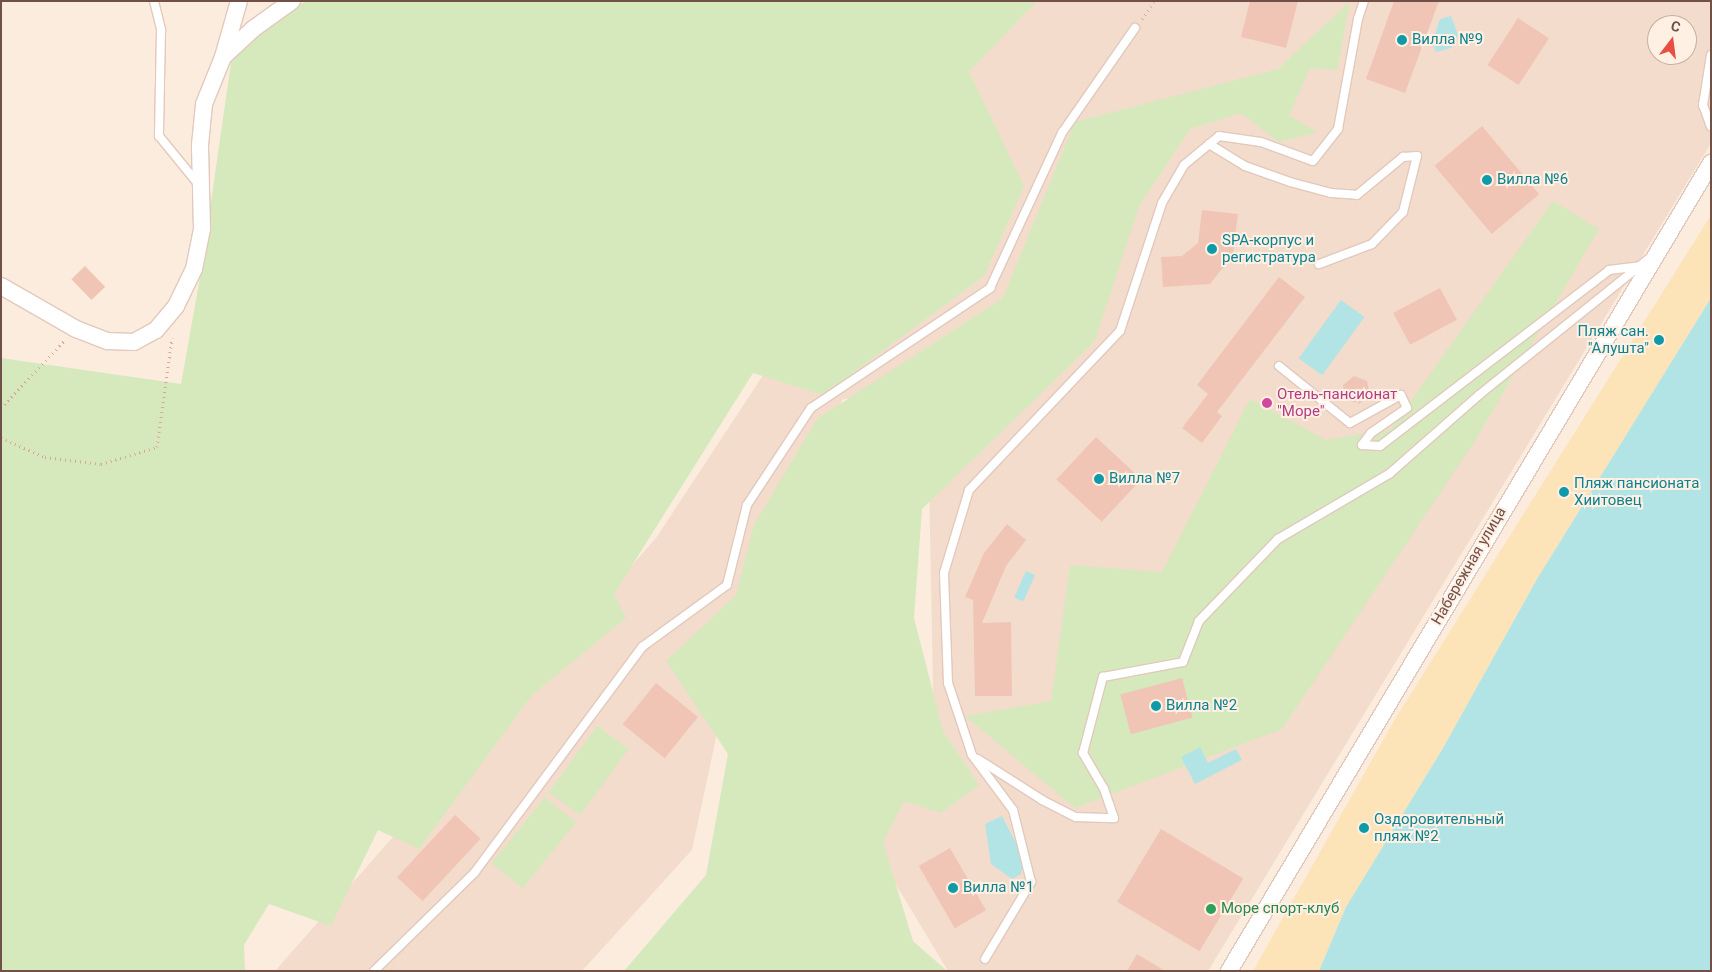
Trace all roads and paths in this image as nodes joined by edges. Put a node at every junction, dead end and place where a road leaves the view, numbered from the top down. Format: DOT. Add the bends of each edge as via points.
graph roads {
  1 [pos="154,1"];
  2 [pos="240,1"];
  3 [pos="292,1"];
  4 [pos="1154,1"];
  5 [pos="1364,1"];
  6 [pos="1135,28"];
  7 [pos="1711,55"];
  8 [pos="223,57"];
  9 [pos="1711,127"];
  10 [pos="1209,144"];
  11 [pos="1711,163"];
  12 [pos="201,189"];
  13 [pos="1654,254"];
  14 [pos="1319,264"];
  15 [pos="1640,266"];
  16 [pos="1,286"];
  17 [pos="76,329"];
  18 [pos="172,334"];
  19 [pos="1279,366"];
  20 [pos="1,408"];
  21 [pos="1,438"];
  22 [pos="972,755"];
  23 [pos="985,959"];
  24 [pos="374,971"];
  25 [pos="1229,971"];
  1 -- 12 [label="lane" via="161,30 159,136"];
  2 -- 8 [label="street"];
  3 -- 8 [label="street" via="253,29"];
  4 -- 6 [label="path"];
  5 -- 10 [label="lane" via="1338,129 1313,161 1261,142 1219,136"];
  6 -- 24 [label="lane" via="1062,133 990,288 812,408 747,505 726,585 642,647 474,872"];
  7 -- 9 [label="lane" via="1702,104"];
  8 -- 12 [label="street" via="204,104"];
  10 -- 14 [label="lane" via="1245,166 1290,182 1331,193 1358,195 1403,156 1417,156 1403,212 1372,244"];
  10 -- 22 [label="lane" via="1184,165 1162,203 1120,331 968,490 944,573 948,683"];
  11 -- 13 [label="street, Набережная улица"];
  12 -- 17 [label="street" via="202,229 194,269 176,306 156,330 134,342 108,341"];
  13 -- 15 [label="lane"];
  13 -- 25 [label="street, Набережная улица"];
  15 -- 19 [label="lane" via="1609,270 1380,446 1362,445 1371,433 1407,408 1400,395 1350,423"];
  15 -- 22 [label="lane" via="1479,396 1389,474 1278,539 1199,621 1183,662 1103,677 1083,753 1104,789 1114,818 1076,817 1042,800"];
  16 -- 17 [label="street"];
  17 -- 20 [label="path"];
  18 -- 21 [label="path" via="156,447 101,464 45,457"];
  22 -- 23 [label="lane" via="1013,810 1031,882"];
}
